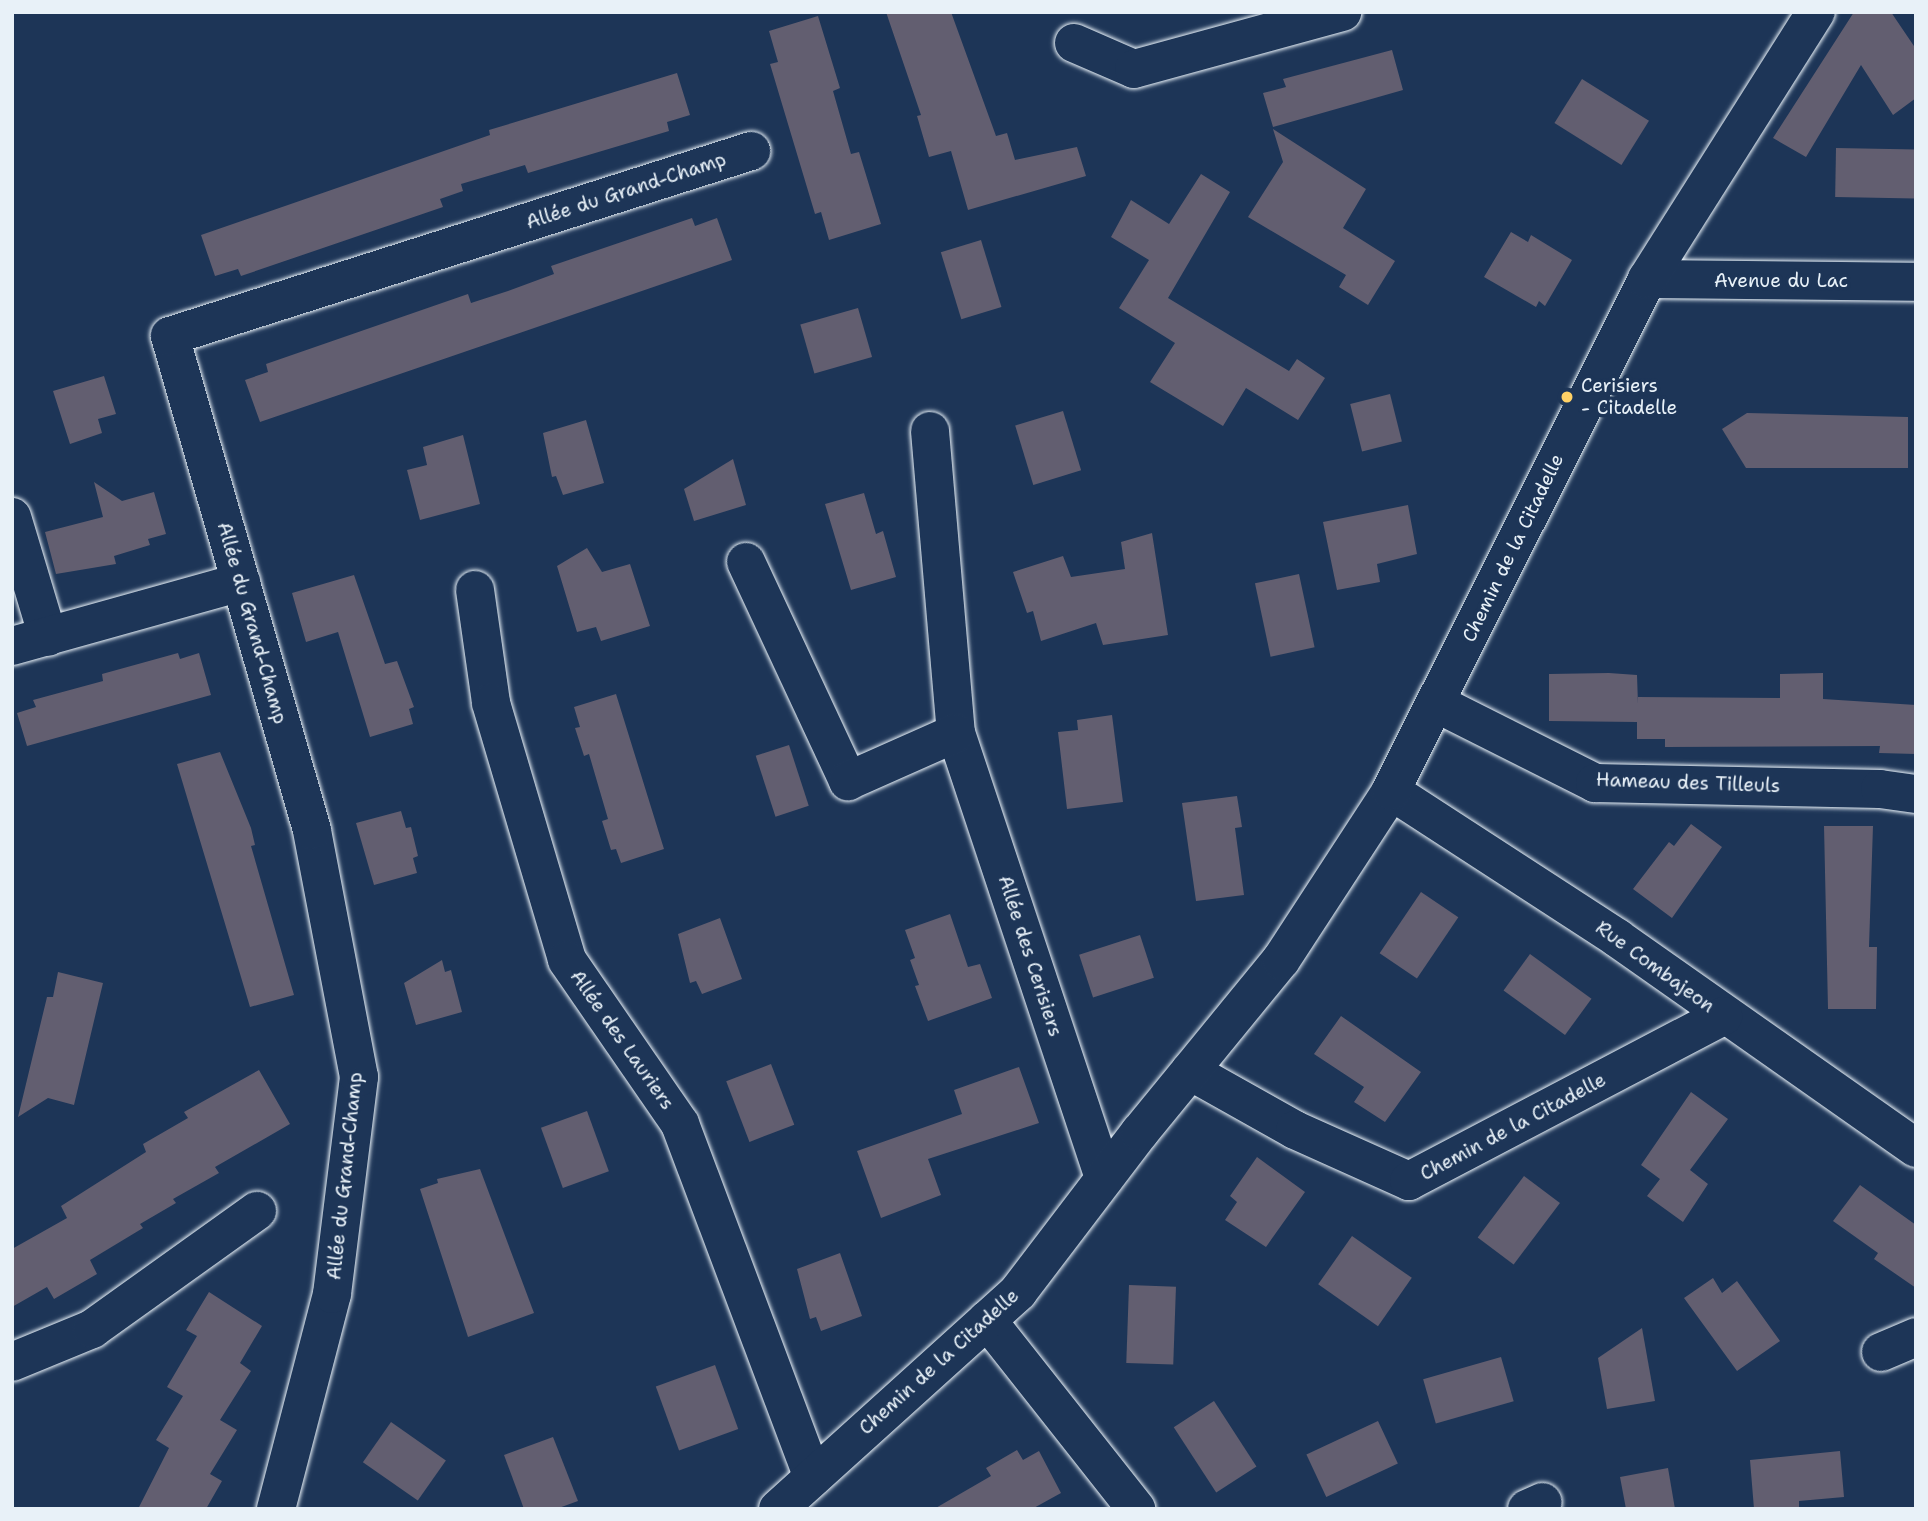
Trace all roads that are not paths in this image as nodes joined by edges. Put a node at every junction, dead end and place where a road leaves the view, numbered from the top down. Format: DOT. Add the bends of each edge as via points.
graph roads {
  1 [pos="1342,12"];
  2 [pos="1816,12"];
  3 [pos="1074,43"];
  4 [pos="751,151"];
  5 [pos="1647,279"];
  6 [pos="1916,282"];
  7 [pos="930,431"];
  8 [pos="12,517"];
  9 [pos="746,562"];
  10 [pos="240,582"];
  11 [pos="475,590"];
  12 [pos="30,641"];
  13 [pos="1436,702"];
  14 [pos="956,733"];
  15 [pos="1391,791"];
  16 [pos="1916,794"];
  17 [pos="1723,1016"];
  18 [pos="1190,1071"];
  19 [pos="1916,1148"];
  20 [pos="1104,1178"];
  21 [pos="257,1211"];
  22 [pos="987,1320"];
  23 [pos="1916,1336"];
  24 [pos="1881,1352"];
  25 [pos="12,1362"];
  26 [pos="813,1477"];
  27 [pos="276,1509"];
  28 [pos="778,1509"];
  29 [pos="1136,1509"];
  1 -- 3 [label="street" via="1134,69"];
  2 -- 5 [label="street, Chemin de la Citadelle"];
  4 -- 10 [label="street, Allée du Grand-Champ" via="170,336"];
  5 -- 6 [label="street, Avenue du Lac"];
  5 -- 13 [label="street, Chemin de la Citadelle"];
  7 -- 14 [label="street, Allée des Cerisiers"];
  8 -- 12 [label="street"];
  9 -- 14 [label="street" via="848,781"];
  10 -- 12 [label="street"];
  10 -- 27 [label="street, Allée du Grand-Champ" via="312,831 359,1077 332,1294"];
  11 -- 26 [label="street, Allée des Lauriers" via="491,703 567,960 680,1124"];
  13 -- 15 [label="street, Chemin de la Citadelle"];
  13 -- 16 [label="street, Hameau des Tilleuls" via="1595,783 1880,789"];
  14 -- 20 [label="street, Allée des Cerisiers"];
  15 -- 17 [label="street, Rue Combajeon" via="1616,938"];
  15 -- 18 [label="street, Chemin de la Citadelle" via="1281,960"];
  17 -- 18 [label="street, Chemin de la Citadelle" via="1409,1181 1295,1130"];
  17 -- 19 [label="street, Rue Combajeon"];
  18 -- 20 [label="street, Chemin de la Citadelle"];
  20 -- 22 [label="street, Chemin de la Citadelle" via="1018,1292"];
  21 -- 25 [label="street" via="92,1329"];
  22 -- 26 [label="street, Chemin de la Citadelle"];
  22 -- 29 [label="street"];
  23 -- 24 [label="street"];
  26 -- 28 [label="street, Chemin de la Citadelle"];
}
